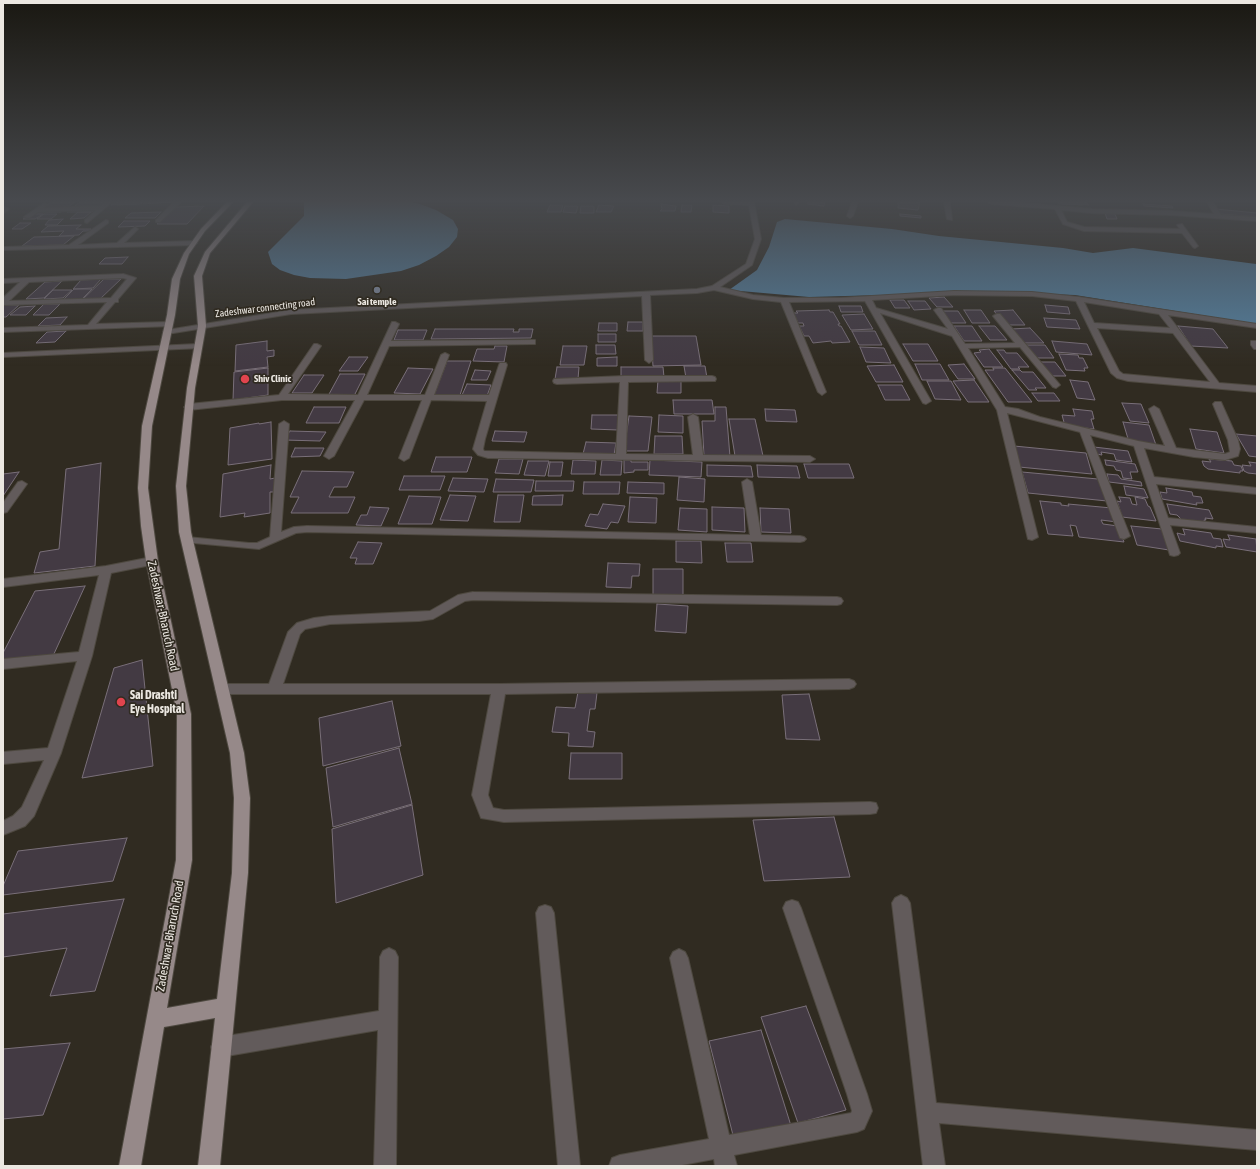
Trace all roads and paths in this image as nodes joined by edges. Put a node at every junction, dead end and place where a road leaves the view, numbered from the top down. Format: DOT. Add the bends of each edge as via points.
graph roads {
  1 [pos="185,257"];
  2 [pos="206,257"];
  3 [pos="752,257"];
  4 [pos="27,280"];
  5 [pos="3,281"];
  6 [pos="714,288"];
  7 [pos="646,293"];
  8 [pos="867,298"];
  9 [pos="1079,299"];
  10 [pos="115,300"];
  11 [pos="784,300"];
  12 [pos="3,303"];
  13 [pos="873,310"];
  14 [pos="938,310"];
  15 [pos="1161,311"];
  16 [pos="997,316"];
  17 [pos="395,324"];
  18 [pos="1092,325"];
  19 [pos="202,326"];
  20 [pos="1257,326"];
  21 [pos="90,327"];
  22 [pos="168,328"];
  23 [pos="3,330"];
  24 [pos="1176,331"];
  25 [pos="955,334"];
  26 [pos="532,342"];
  27 [pos="385,344"];
  28 [pos="1022,345"];
  29 [pos="198,346"];
  30 [pos="317,346"];
  31 [pos="962,346"];
  32 [pos="164,348"];
  33 [pos="3,355"];
  34 [pos="445,355"];
  35 [pos="649,360"];
  36 [pos="503,365"];
  37 [pos="624,379"];
  38 [pos="712,379"];
  39 [pos="557,381"];
  40 [pos="1056,385"];
  41 [pos="1216,385"];
  42 [pos="1257,389"];
  43 [pos="822,392"];
  44 [pos="282,397"];
  45 [pos="361,397"];
  46 [pos="429,397"];
  47 [pos="493,398"];
  48 [pos="926,401"];
  49 [pos="1218,404"];
  50 [pos="189,407"];
  51 [pos="1154,409"];
  52 [pos="1002,410"];
  53 [pos="693,417"];
  54 [pos="284,424"];
  55 [pos="1084,431"];
  56 [pos="1138,444"];
  57 [pos="1172,450"];
  58 [pos="330,456"];
  59 [pos="622,457"];
  60 [pos="404,458"];
  61 [pos="698,458"];
  62 [pos="810,459"];
  63 [pos="1150,480"];
  64 [pos="747,482"];
  65 [pos="22,484"];
  66 [pos="1257,491"];
  67 [pos="3,510"];
  68 [pos="1163,521"];
  69 [pos="1257,530"];
  70 [pos="1124,536"];
  71 [pos="1032,537"];
  72 [pos="756,538"];
  73 [pos="275,539"];
  74 [pos="800,539"];
  75 [pos="187,540"];
  76 [pos="1174,553"];
  77 [pos="152,561"];
  78 [pos="106,570"];
  79 [pos="3,583"];
  80 [pos="837,601"];
  81 [pos="85,656"];
  82 [pos="3,664"];
  83 [pos="849,684"];
  84 [pos="222,689"];
  85 [pos="274,689"];
  86 [pos="499,689"];
  87 [pos="54,753"];
  88 [pos="3,758"];
  89 [pos="870,808"];
  90 [pos="3,828"];
  91 [pos="901,903"];
  92 [pos="792,908"];
  93 [pos="545,913"];
  94 [pos="390,957"];
  95 [pos="679,958"];
  96 [pos="226,1007"];
  97 [pos="156,1019"];
  98 [pos="388,1019"];
  99 [pos="221,1047"];
  100 [pos="927,1112"];
  101 [pos="1257,1140"];
  102 [pos="724,1157"];
  103 [pos="130,1166"];
  104 [pos="209,1166"];
  105 [pos="385,1166"];
  106 [pos="570,1166"];
  107 [pos="620,1166"];
  108 [pos="934,1166"];
  1 -- 22 [label="main road, Zadeshwar-Bharuch Road" via="176,279"];
  2 -- 19 [label="main road" via="198,276"];
  3 -- 6 [label="street, Zadeshwar connecting road" via="749,265"];
  4 -- 5 [label="street"];
  4 -- 10 [label="street" via="123,276 132,278"];
  4 -- 12 [label="street"];
  6 -- 7 [label="street, Zadeshwar connecting road" via="697,292"];
  6 -- 11 [label="street" via="754,297"];
  7 -- 19 [label="street, Zadeshwar connecting road" via="291,312"];
  7 -- 35 [label="street"];
  8 -- 9 [label="street" via="925,294 1032,294"];
  8 -- 11 [label="street"];
  8 -- 13 [label="street"];
  9 -- 15 [label="street"];
  9 -- 18 [label="street"];
  10 -- 12 [label="street"];
  10 -- 21 [label="street"];
  11 -- 43 [label="street"];
  13 -- 25 [label="street"];
  13 -- 48 [label="street"];
  14 -- 25 [label="street"];
  15 -- 20 [label="street"];
  15 -- 24 [label="street"];
  16 -- 28 [label="street"];
  17 -- 27 [label="street"];
  18 -- 24 [label="street"];
  18 -- 41 [label="street" via="1115,372 1120,376"];
  19 -- 22 [label="street, Zadeshwar connecting road"];
  19 -- 29 [label="main road"];
  21 -- 22 [label="street, Zadeshwar connecting road"];
  21 -- 23 [label="street, Zadeshwar connecting road"];
  22 -- 32 [label="main road, Zadeshwar-Bharuch Road"];
  24 -- 41 [label="street"];
  25 -- 31 [label="street"];
  26 -- 27 [label="street"];
  27 -- 45 [label="street"];
  28 -- 31 [label="street"];
  28 -- 40 [label="street"];
  29 -- 32 [label="street"];
  29 -- 50 [label="main road"];
  30 -- 44 [label="street"];
  31 -- 52 [label="street"];
  32 -- 33 [label="street"];
  32 -- 77 [label="main road, Zadeshwar-Bharuch Road" via="147,426 143,488"];
  34 -- 46 [label="street"];
  36 -- 47 [label="street"];
  37 -- 38 [label="street"];
  37 -- 39 [label="street"];
  37 -- 59 [label="street"];
  41 -- 42 [label="street"];
  44 -- 45 [label="street"];
  44 -- 50 [label="street"];
  45 -- 46 [label="street"];
  45 -- 58 [label="street"];
  46 -- 47 [label="street"];
  46 -- 60 [label="street"];
  47 -- 59 [label="street" via="480,439 478,449 481,453"];
  49 -- 57 [label="street" via="1233,440 1235,454 1225,456"];
  50 -- 75 [label="main road" via="181,486"];
  51 -- 57 [label="street"];
  52 -- 55 [label="street" via="1015,411"];
  52 -- 71 [label="street"];
  53 -- 61 [label="street"];
  54 -- 73 [label="street"];
  55 -- 56 [label="street"];
  55 -- 70 [label="street"];
  56 -- 57 [label="street"];
  56 -- 63 [label="street"];
  59 -- 61 [label="street"];
  61 -- 62 [label="street"];
  63 -- 66 [label="street"];
  63 -- 68 [label="street"];
  64 -- 72 [label="street"];
  65 -- 67 [label="street"];
  68 -- 69 [label="street"];
  68 -- 76 [label="street"];
  72 -- 73 [label="street" via="307,528 294,530"];
  72 -- 74 [label="street"];
  73 -- 75 [label="street" via="259,546"];
  75 -- 84 [label="main road"];
  77 -- 78 [label="street"];
  77 -- 97 [label="main road, Zadeshwar-Bharuch Road" via="184,714 184,860"];
  78 -- 79 [label="street"];
  78 -- 81 [label="street"];
  80 -- 85 [label="street" via="473,596 462,598 433,615 330,620 300,626 294,632"];
  81 -- 82 [label="street"];
  81 -- 87 [label="street"];
  83 -- 86 [label="street"];
  84 -- 85 [label="street"];
  84 -- 96 [label="main road" via="238,753 242,798 240,873"];
  85 -- 86 [label="street"];
  86 -- 89 [label="street" via="480,795 487,813 504,816"];
  87 -- 88 [label="street"];
  87 -- 90 [label="street" via="28,810 19,820"];
  91 -- 100 [label="street"];
  92 -- 102 [label="street" via="862,1111 857,1122"];
  93 -- 106 [label="street"];
  94 -- 98 [label="street"];
  95 -- 102 [label="street"];
  96 -- 97 [label="main road"];
  96 -- 99 [label="main road"];
  97 -- 103 [label="main road, Zadeshwar-Bharuch Road"];
  98 -- 99 [label="street"];
  98 -- 105 [label="street"];
  99 -- 104 [label="main road"];
  100 -- 101 [label="street"];
  100 -- 108 [label="street"];
  102 -- 107 [label="street"];
}
